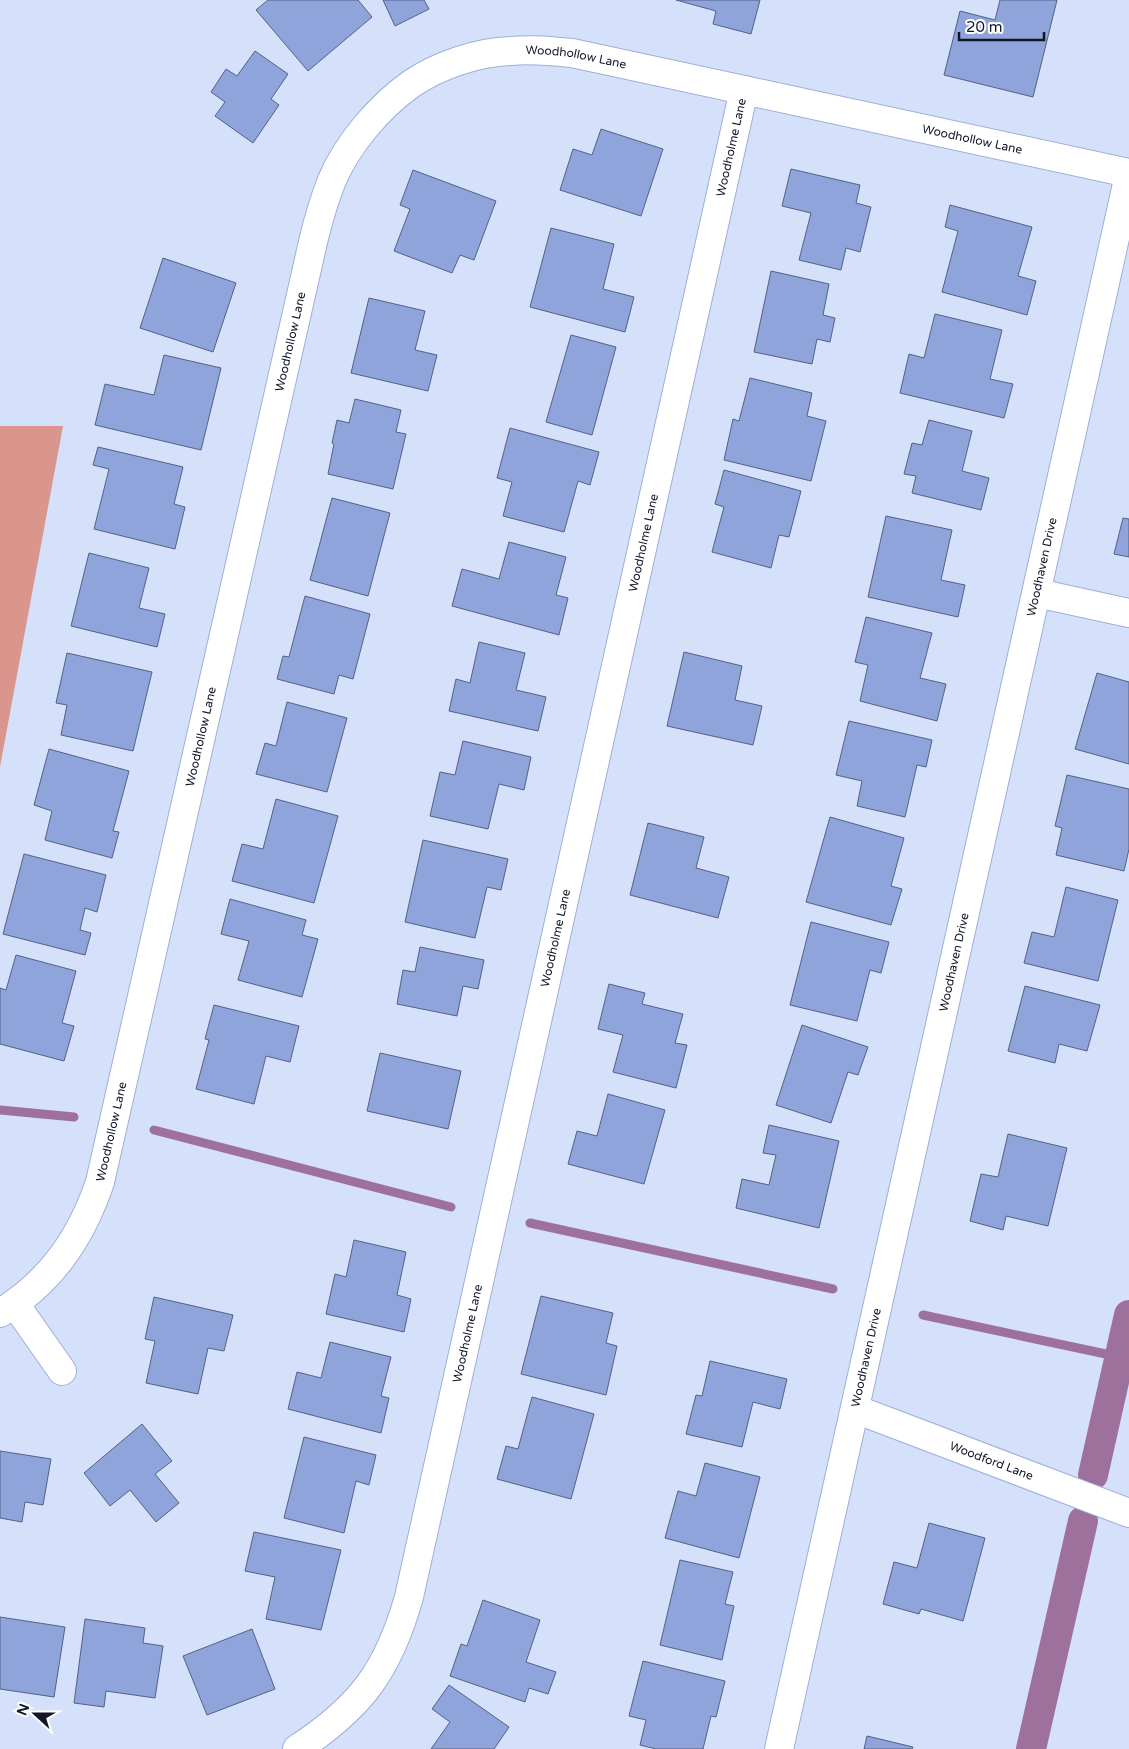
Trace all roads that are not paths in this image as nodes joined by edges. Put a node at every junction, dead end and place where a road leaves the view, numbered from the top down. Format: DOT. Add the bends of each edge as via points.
graph roads {
  1 [pos="744,90"];
  2 [pos="1129,174"];
  3 [pos="1037,593"];
  4 [pos="1129,613"];
  5 [pos="7,1308"];
  6 [pos="62,1371"];
  7 [pos="855,1409"];
  8 [pos="1129,1514"];
  9 [pos="297,1749"];
  10 [pos="779,1749"];
  1 -- 2 [label="street, Woodhollow Lane"];
  1 -- 5 [label="street, Woodhollow Lane" via="572,53 540,50 477,56 452,64 412,84 388,103 348,152 333,179 313,242 100,1182 86,1219 65,1253 42,1281"];
  1 -- 9 [label="street, Woodholme Lane" via="409,1597 392,1646 368,1687 335,1722"];
  2 -- 3 [label="street, Woodhaven Drive"];
  3 -- 4 [label="street"];
  3 -- 7 [label="street, Woodhaven Drive"];
  5 -- 6 [label="street"];
  7 -- 8 [label="street, Woodford Lane"];
  7 -- 10 [label="street, Woodhaven Drive"];
}
